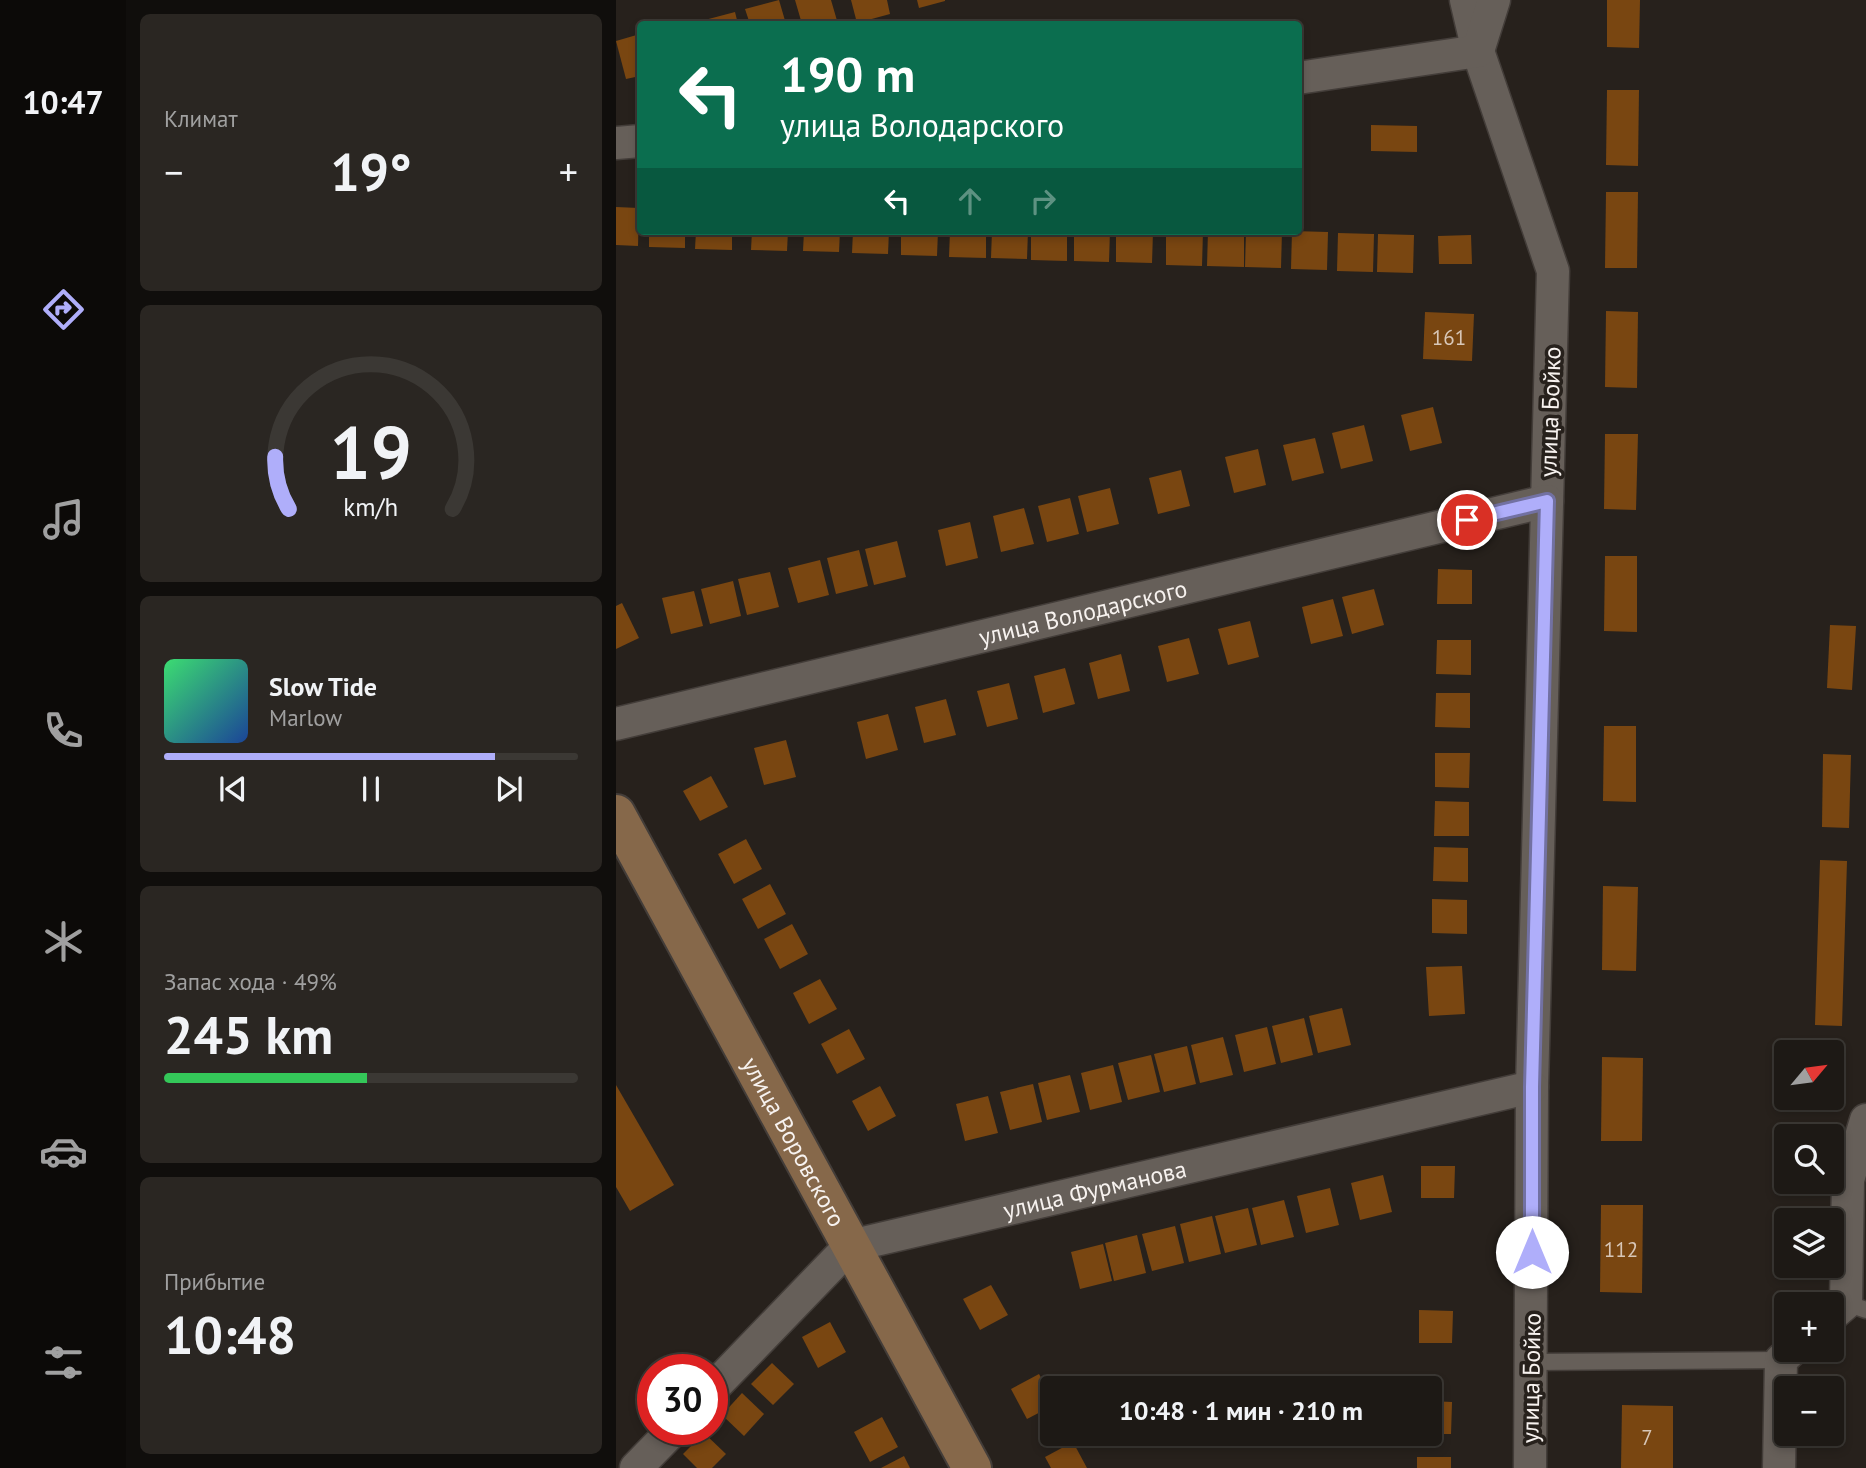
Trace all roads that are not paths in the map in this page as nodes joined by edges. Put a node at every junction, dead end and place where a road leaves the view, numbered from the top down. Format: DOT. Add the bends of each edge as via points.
graph roads {
  1 [pos="1466,0"];
  2 [pos="1494,0"];
  3 [pos="1478,51"];
  4 [pos="1302,77"];
  5 [pos="637,141"];
  6 [pos="616,143"];
  7 [pos="1547,501"];
  8 [pos="616,724"];
  9 [pos="616,814"];
  10 [pos="1532,1087"];
  11 [pos="1866,1121"];
  12 [pos="850,1246"];
  13 [pos="1848,1309"];
  14 [pos="1774,1355"];
  15 [pos="1532,1362"];
  16 [pos="1787,1362"];
  17 [pos="728,1372"];
  18 [pos="658,1445"];
  19 [pos="636,1468"];
  20 [pos="972,1468"];
  21 [pos="1530,1468"];
  22 [pos="1779,1468"];
  1 -- 3 [label="street, улица Бойко"];
  2 -- 3 [label="street"];
  3 -- 4 [label="street"];
  3 -- 7 [label="street, улица Бойко" via="1553,271"];
  5 -- 6 [label="street"];
  7 -- 8 [label="street, улица Володарского"];
  7 -- 10 [label="street, улица Бойко"];
  9 -- 12 [label="street, улица Воровского"];
  10 -- 12 [label="street, улица Фурманова"];
  10 -- 15 [label="street, улица Бойко"];
  11 -- 13 [label="street" via="1848,1180"];
  12 -- 17 [label="street"];
  12 -- 20 [label="street, улица Воровского"];
  14 -- 15 [label="lane"];
  15 -- 21 [label="street, улица Бойко"];
  16 -- 22 [label="street"];
  18 -- 19 [label="street"];
}
